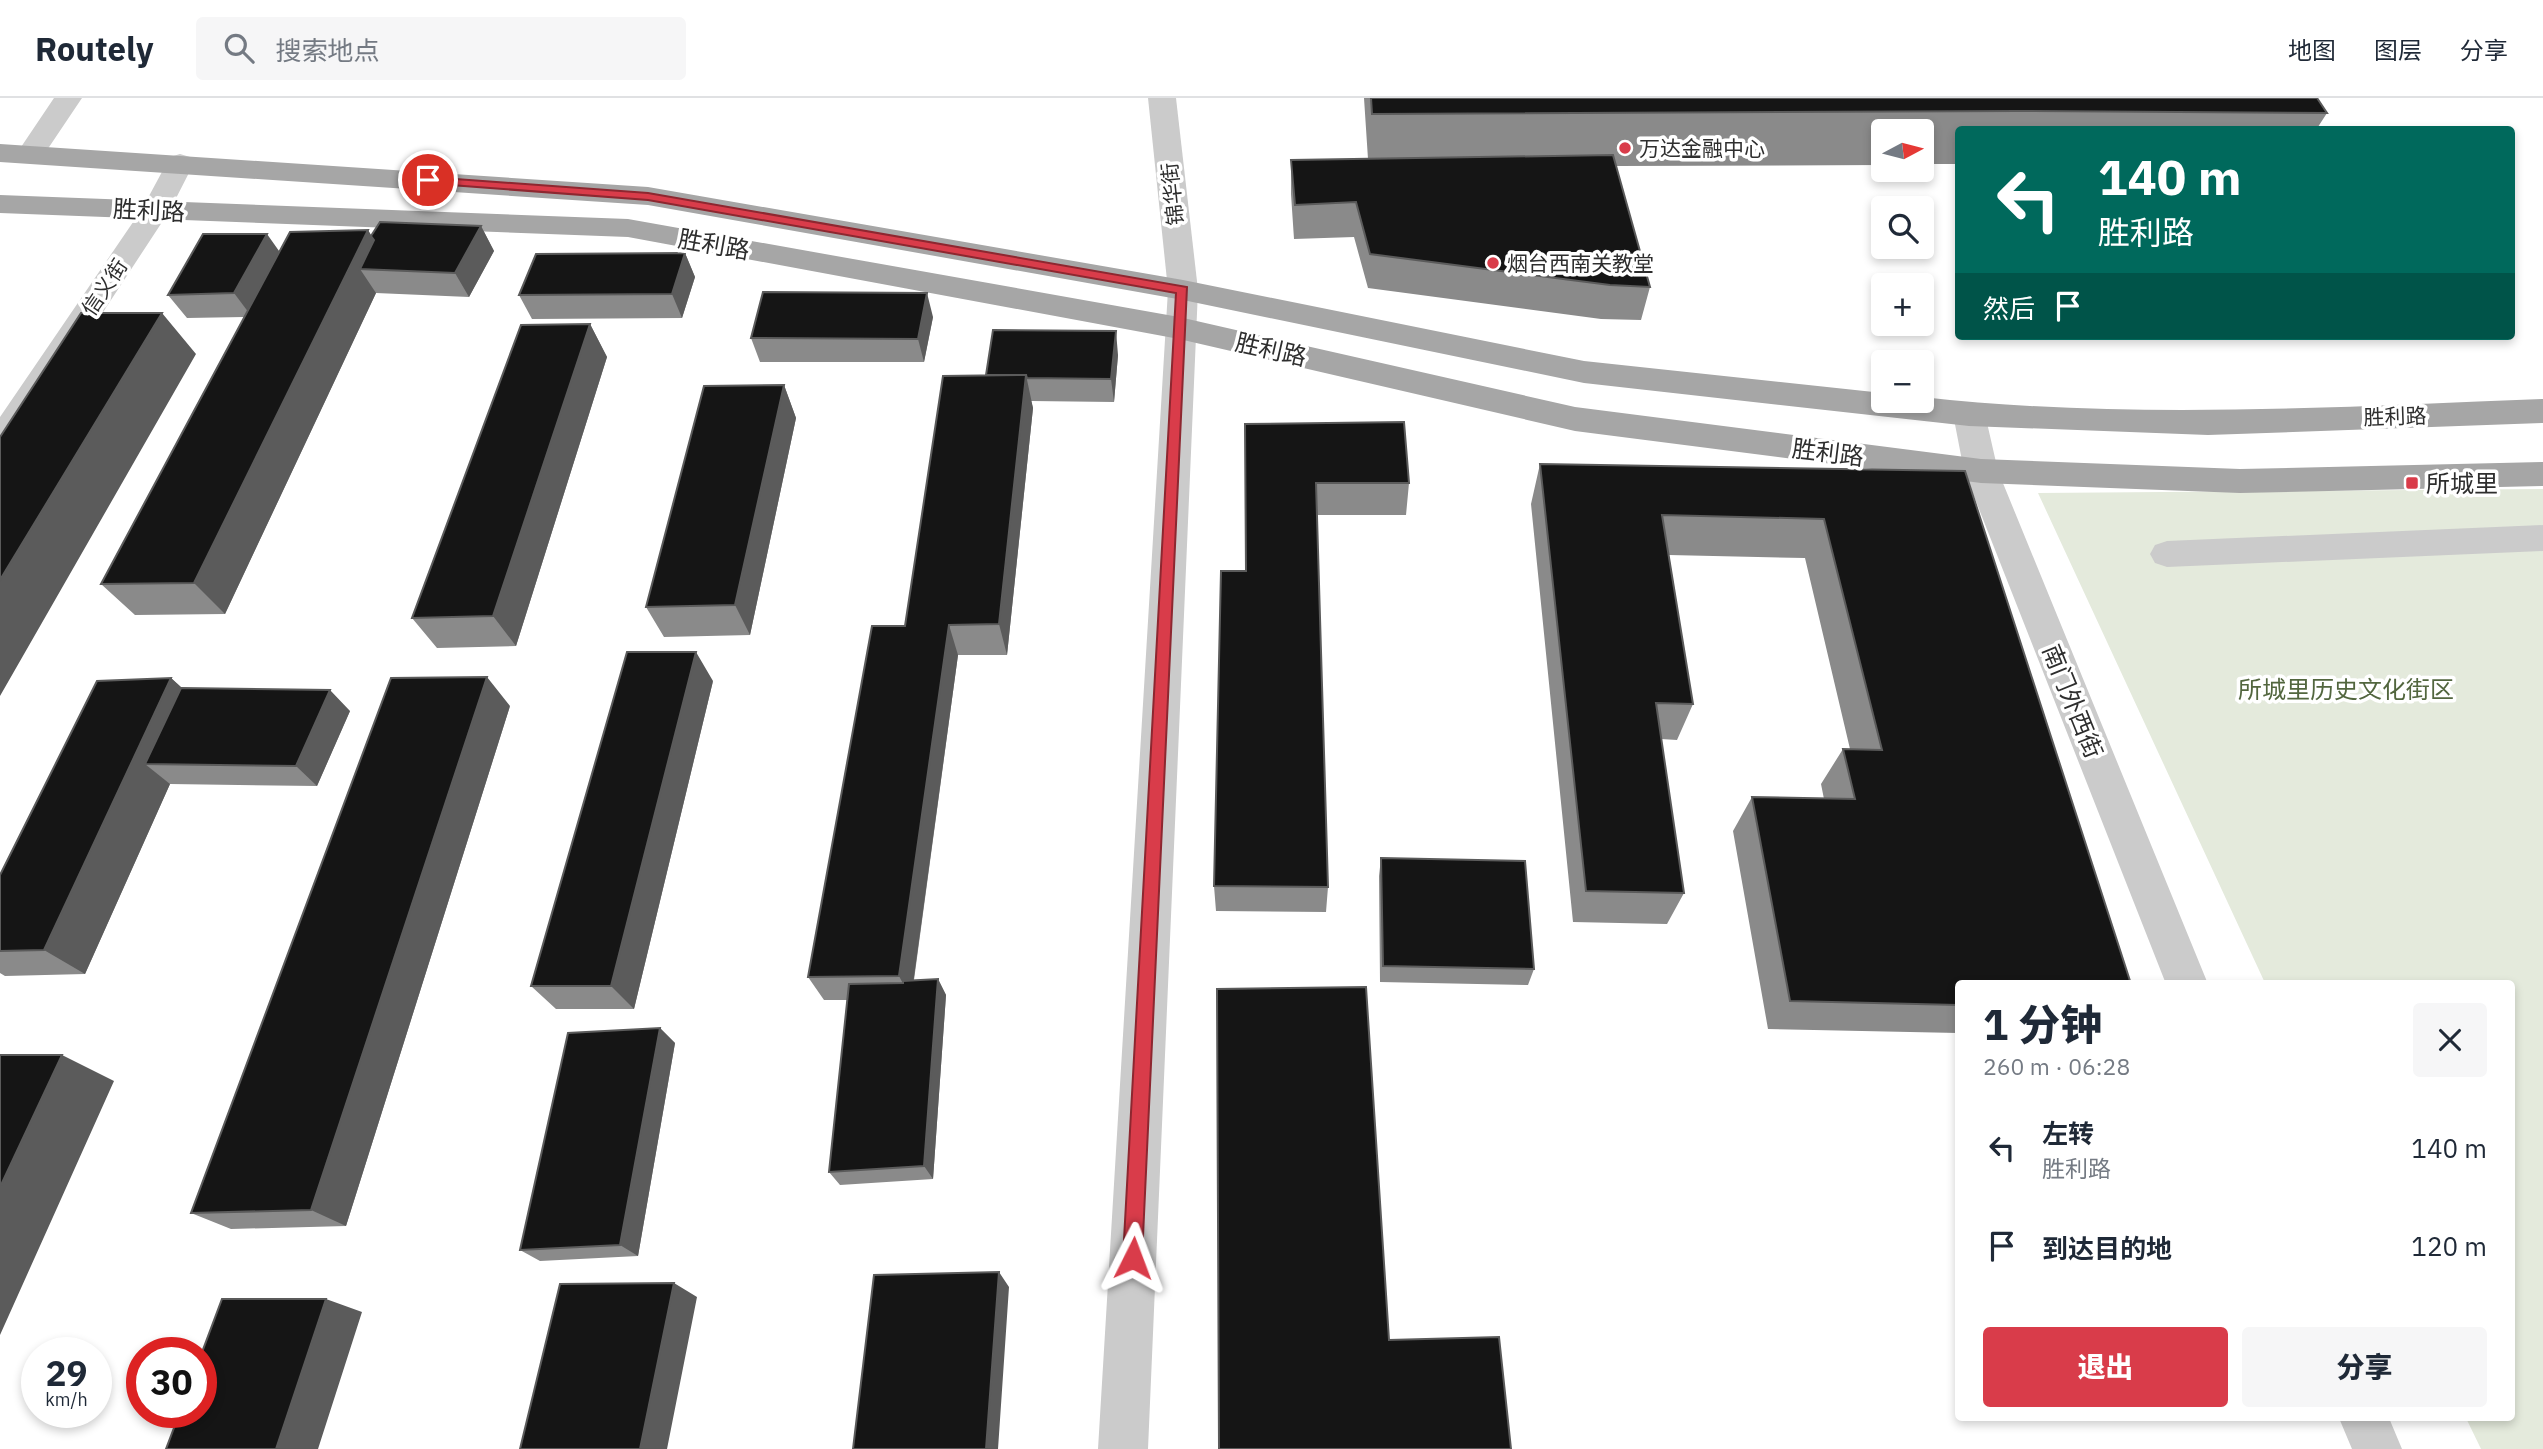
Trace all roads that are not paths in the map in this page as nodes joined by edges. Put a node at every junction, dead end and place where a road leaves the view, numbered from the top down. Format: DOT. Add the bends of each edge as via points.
graph roads {
  1 [pos="68,98"];
  2 [pos="1162,98"];
  3 [pos="0,153"];
  4 [pos="31,153"];
  5 [pos="180,163"];
  6 [pos="0,204"];
  7 [pos="156,210"];
  8 [pos="1181,309"];
  9 [pos="2543,411"];
  10 [pos="1969,414"];
  11 [pos="0,443"];
  12 [pos="1981,471"];
  13 [pos="2543,474"];
  14 [pos="2543,538"];
  15 [pos="2167,554"];
  16 [pos="2185,980"];
  17 [pos="2365,1421"];
  18 [pos="1123,1449"];
  19 [pos="2377,1449"];
  1 -- 4 [label="street"];
  2 -- 8 [label="street, 锦华街"];
  3 -- 4 [label="main road, 胜利路"];
  4 -- 5 [label="main road, 胜利路"];
  5 -- 7 [label="street, 信义街"];
  5 -- 8 [label="main road, 胜利路" via="648,196"];
  6 -- 7 [label="main road, 胜利路"];
  7 -- 8 [label="main road, 胜利路" via="628,228"];
  7 -- 11 [label="street, 信义街"];
  8 -- 10 [label="main road, 胜利路" via="1584,372"];
  8 -- 12 [label="main road, 胜利路" via="1575,419"];
  8 -- 18 [label="street, 锦华街"];
  9 -- 10 [label="main road, 胜利路" via="2208,423"];
  10 -- 12 [label="street, 南门外西街"];
  12 -- 13 [label="main road, 胜利路" via="2241,481"];
  12 -- 16 [label="street, 南门外西街"];
  14 -- 15 [label="street"];
  17 -- 19 [label="street"];
}
